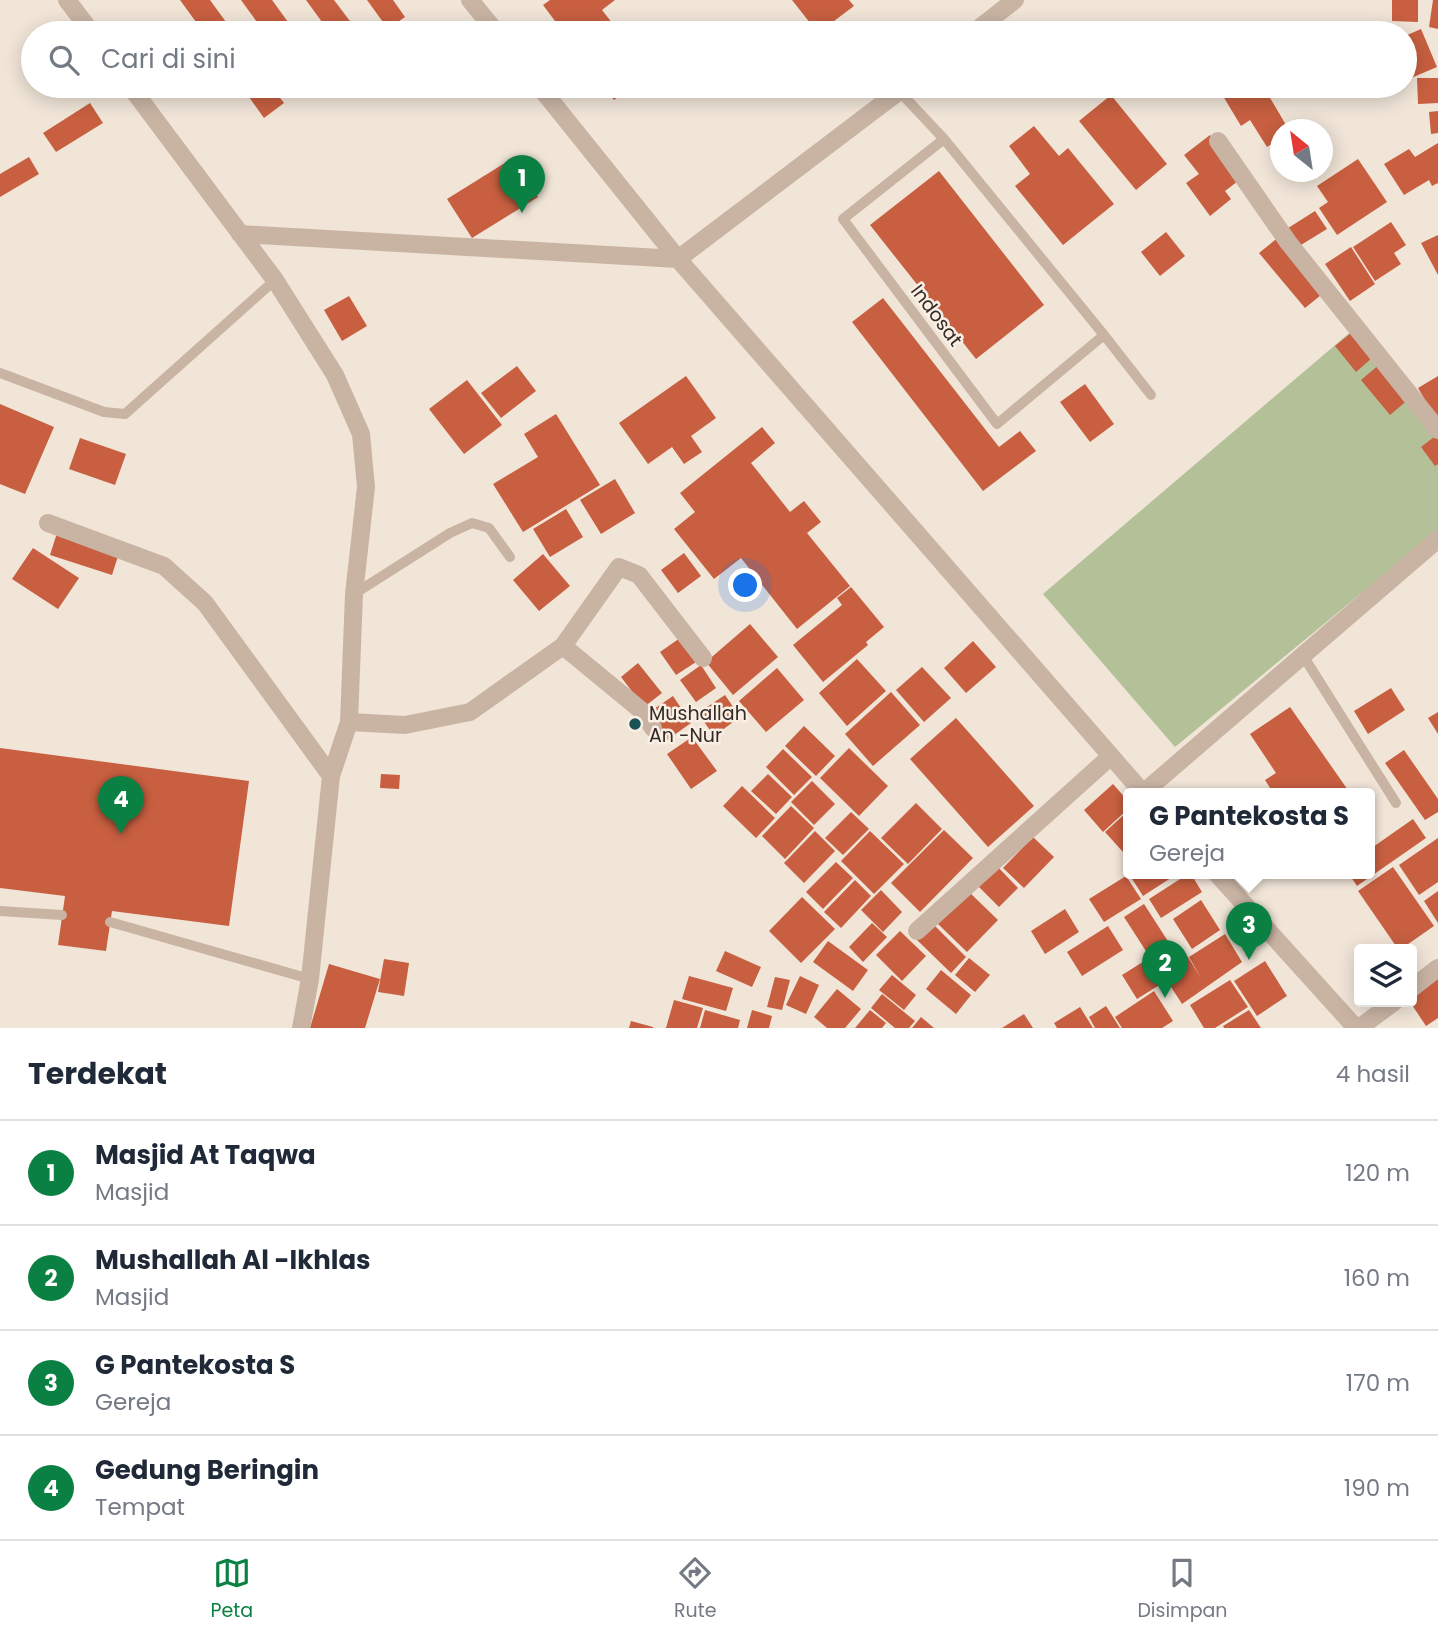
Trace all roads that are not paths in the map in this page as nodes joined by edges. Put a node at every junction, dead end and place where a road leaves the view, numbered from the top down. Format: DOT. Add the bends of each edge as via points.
graph roads {
  1 [pos="67,0"];
  2 [pos="470,0"];
  3 [pos="1015,0"];
  4 [pos="83,21"];
  5 [pos="487,21"];
  6 [pos="988,21"];
  7 [pos="139,98"];
  8 [pos="549,98"];
  9 [pos="891,98"];
  10 [pos="910,98"];
  11 [pos="944,139"];
  12 [pos="1218,141"];
  13 [pos="240,234"];
  14 [pos="678,259"];
  15 [pos="275,280"];
  16 [pos="1104,335"];
  17 [pos="0,373"];
  18 [pos="1151,395"];
  19 [pos="1438,430"];
  20 [pos="48,523"];
  21 [pos="1438,539"];
  22 [pos="510,557"];
  23 [pos="354,594"];
  24 [pos="563,646"];
  25 [pos="1302,654"];
  26 [pos="703,658"];
  27 [pos="349,722"];
  28 [pos="653,728"];
  29 [pos="1111,756"];
  30 [pos="331,776"];
  31 [pos="1138,788"];
  32 [pos="1150,788"];
  33 [pos="1396,803"];
  34 [pos="1222,879"];
  35 [pos="0,911"];
  36 [pos="62,915"];
  37 [pos="110,922"];
  38 [pos="917,931"];
  39 [pos="1438,968"];
  40 [pos="310,979"];
  41 [pos="1417,984"];
  42 [pos="1387,1007"];
  43 [pos="301,1028"];
  44 [pos="1357,1028"];
  1 -- 4 [label="street"];
  2 -- 5 [label="street"];
  3 -- 6 [label="street"];
  7 -- 13 [label="street"];
  8 -- 14 [label="street"];
  9 -- 14 [label="street"];
  10 -- 11 [label="lane"];
  11 -- 16 [label="lane"];
  11 -- 16 [label="lane, Indosat" via="843,219 996,424"];
  12 -- 19 [label="street" via="1288,242"];
  13 -- 14 [label="street"];
  13 -- 15 [label="street"];
  14 -- 29 [label="street"];
  15 -- 17 [label="lane" via="125,414 104,412"];
  15 -- 23 [label="street" via="335,375 361,434 366,487"];
  16 -- 18 [label="lane"];
  20 -- 30 [label="street" via="164,566 205,603"];
  21 -- 25 [label="street"];
  22 -- 23 [label="lane" via="489,528 472,523"];
  23 -- 27 [label="street"];
  24 -- 26 [label="street" via="618,567 639,575"];
  24 -- 27 [label="street" via="470,712 405,725"];
  24 -- 28 [label="street" via="642,711"];
  25 -- 32 [label="street"];
  25 -- 33 [label="lane"];
  27 -- 30 [label="street"];
  29 -- 31 [label="street"];
  29 -- 38 [label="street"];
  30 -- 40 [label="street"];
  34 -- 44 [label="street"];
  35 -- 36 [label="lane"];
  37 -- 40 [label="lane"];
  39 -- 41 [label="street"];
  40 -- 43 [label="street"];
  42 -- 44 [label="street"];
}
